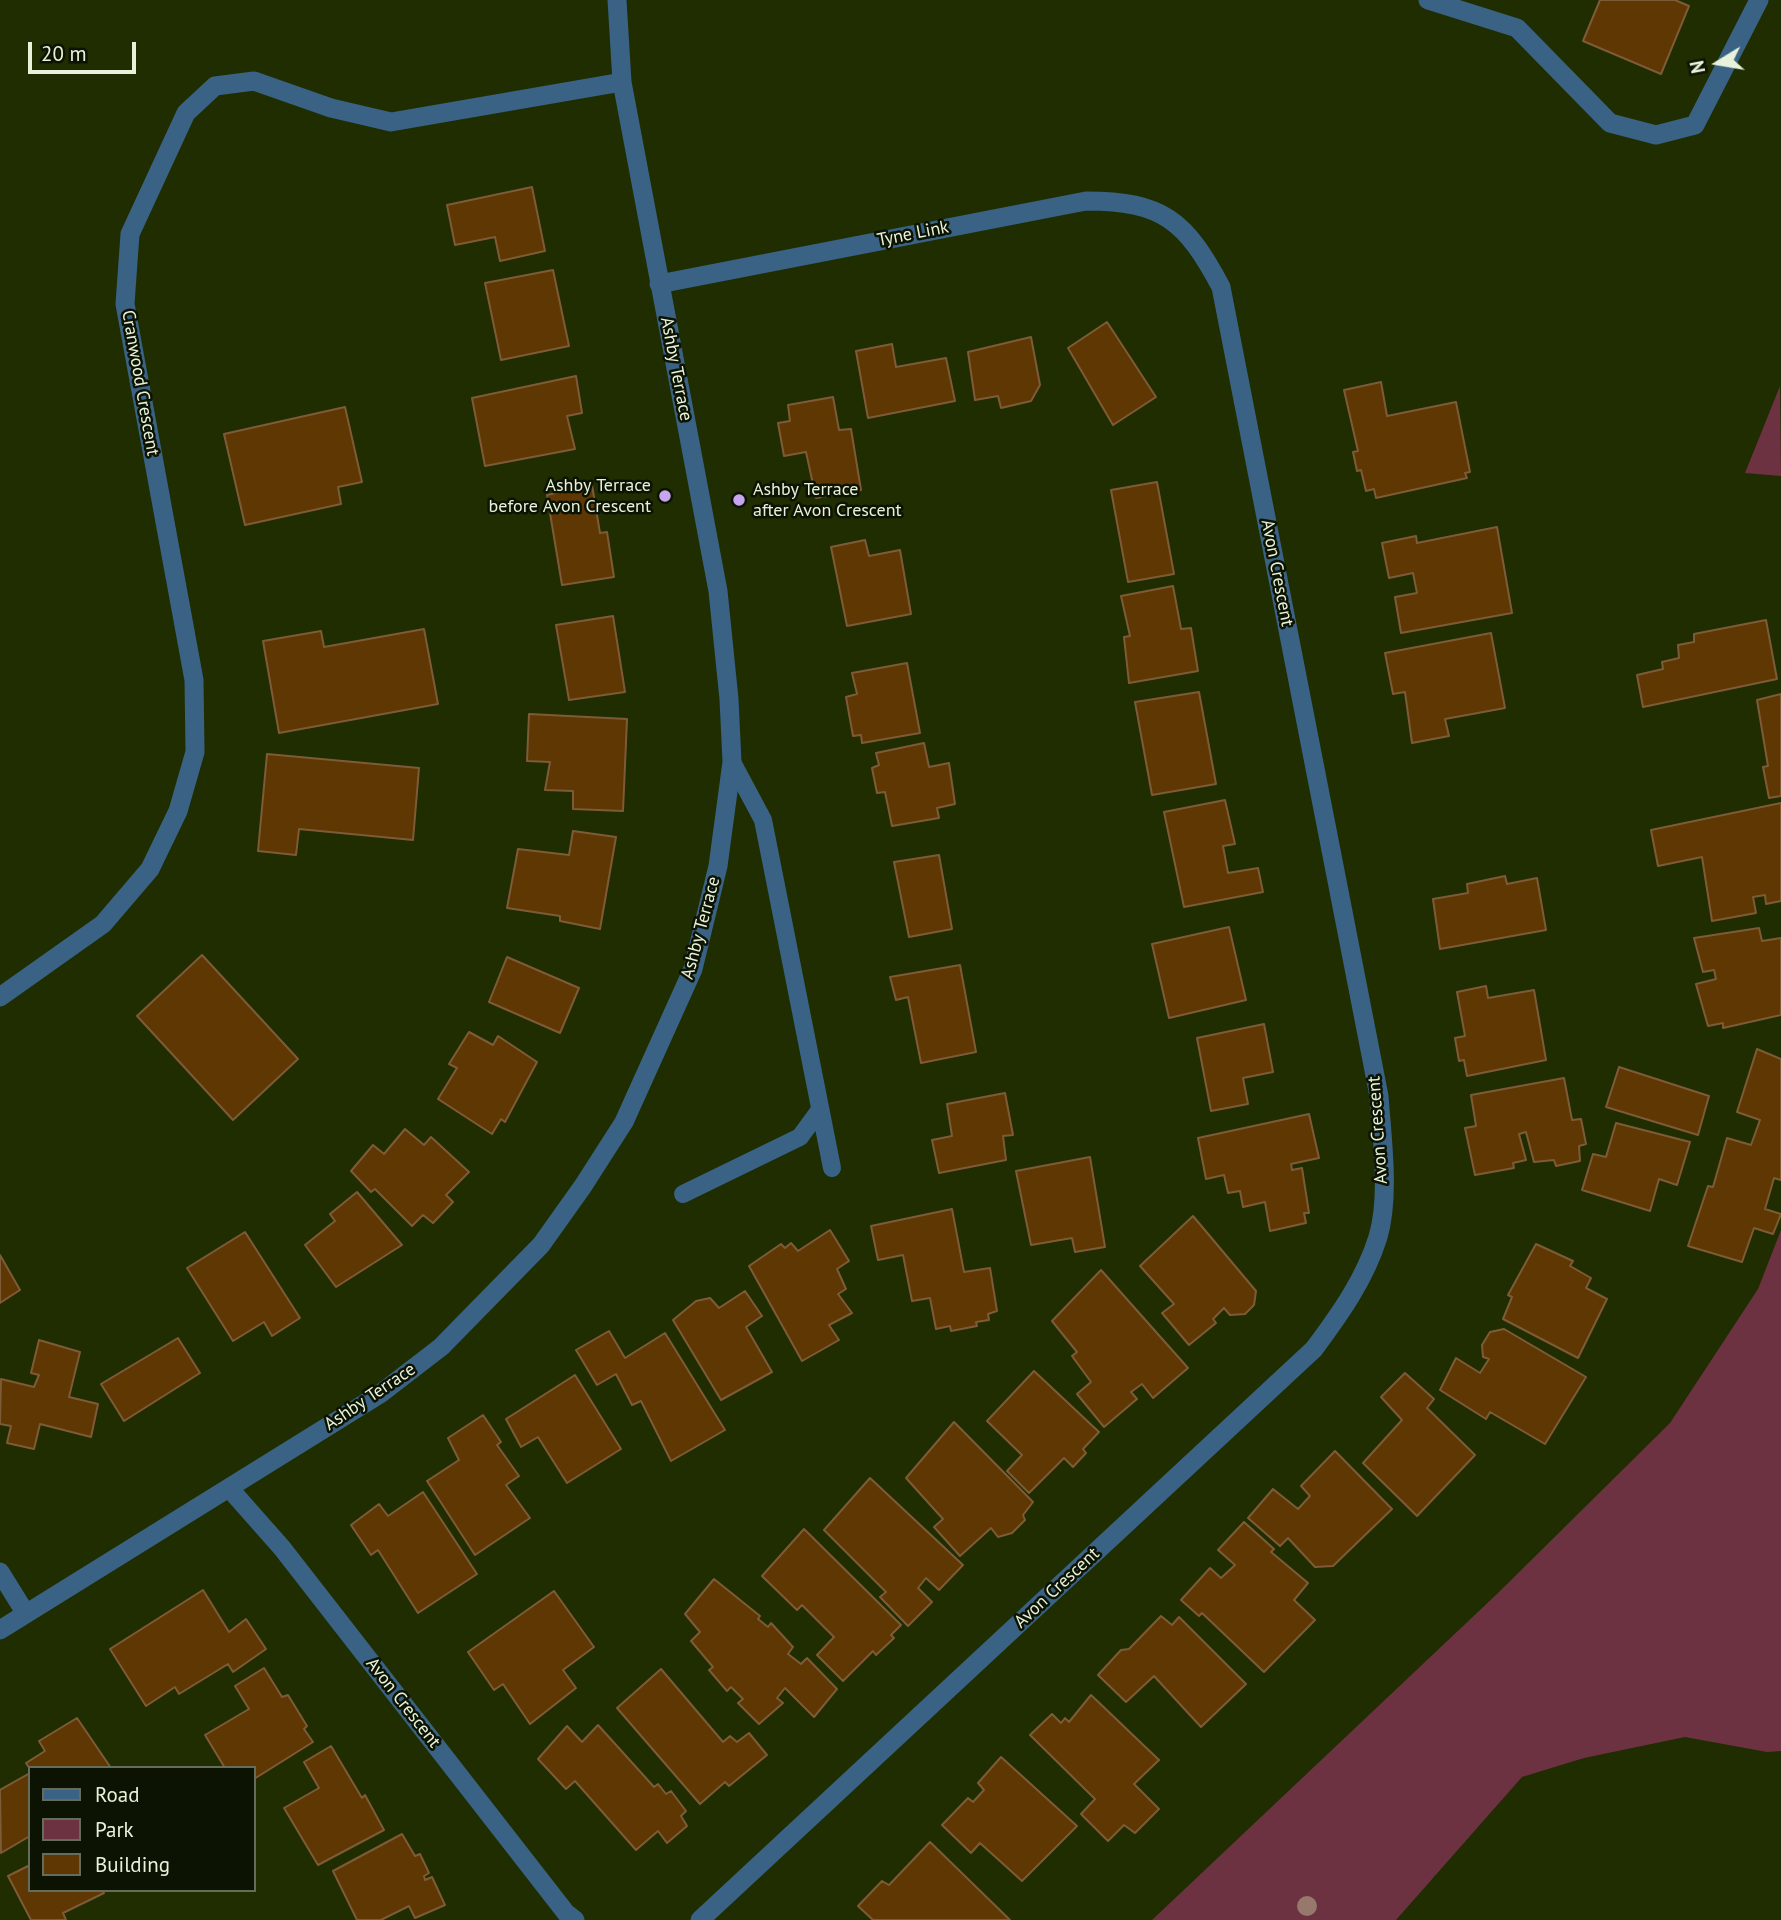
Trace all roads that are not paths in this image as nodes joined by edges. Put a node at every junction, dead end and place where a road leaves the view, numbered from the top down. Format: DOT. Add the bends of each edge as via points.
graph roads {
  1 [pos="617,0"];
  2 [pos="1428,0"];
  3 [pos="1759,0"];
  4 [pos="622,82"];
  5 [pos="1166,216"];
  6 [pos="659,284"];
  7 [pos="732,762"];
  8 [pos="0,997"];
  9 [pos="819,1111"];
  10 [pos="832,1168"];
  11 [pos="683,1194"];
  12 [pos="229,1488"];
  13 [pos="0,1572"];
  14 [pos="26,1614"];
  15 [pos="0,1630"];
  16 [pos="575,1920"];
  17 [pos="700,1920"];
  1 -- 4 [label="street, Ashby Terrace"];
  2 -- 3 [label="street" via="1517,28 1610,123 1656,135 1695,125"];
  4 -- 6 [label="street, Ashby Terrace"];
  4 -- 8 [label="street, Cranwood Crescent" via="391,122 331,108 254,81 215,86 186,114 130,234 125,304 194,680 195,752 178,811 150,869 103,925"];
  5 -- 6 [label="street, Tyne Link" via="1127,201 1086,201"];
  5 -- 17 [label="street, Avon Crescent" via="1199,245 1221,287 1380,1097 1384,1169 1378,1236 1351,1298 1314,1349"];
  6 -- 7 [label="street, Ashby Terrace" via="718,591"];
  7 -- 9 [label="lane" via="763,820"];
  7 -- 12 [label="street, Ashby Terrace" via="718,866 693,969 624,1122 583,1186 541,1245 441,1347 380,1394"];
  9 -- 10 [label="lane"];
  9 -- 11 [label="lane" via="800,1137"];
  12 -- 14 [label="street, Ashby Terrace"];
  12 -- 16 [label="street, Avon Crescent" via="282,1548"];
  13 -- 14 [label="street"];
  14 -- 15 [label="street, Ashby Terrace"];
}
